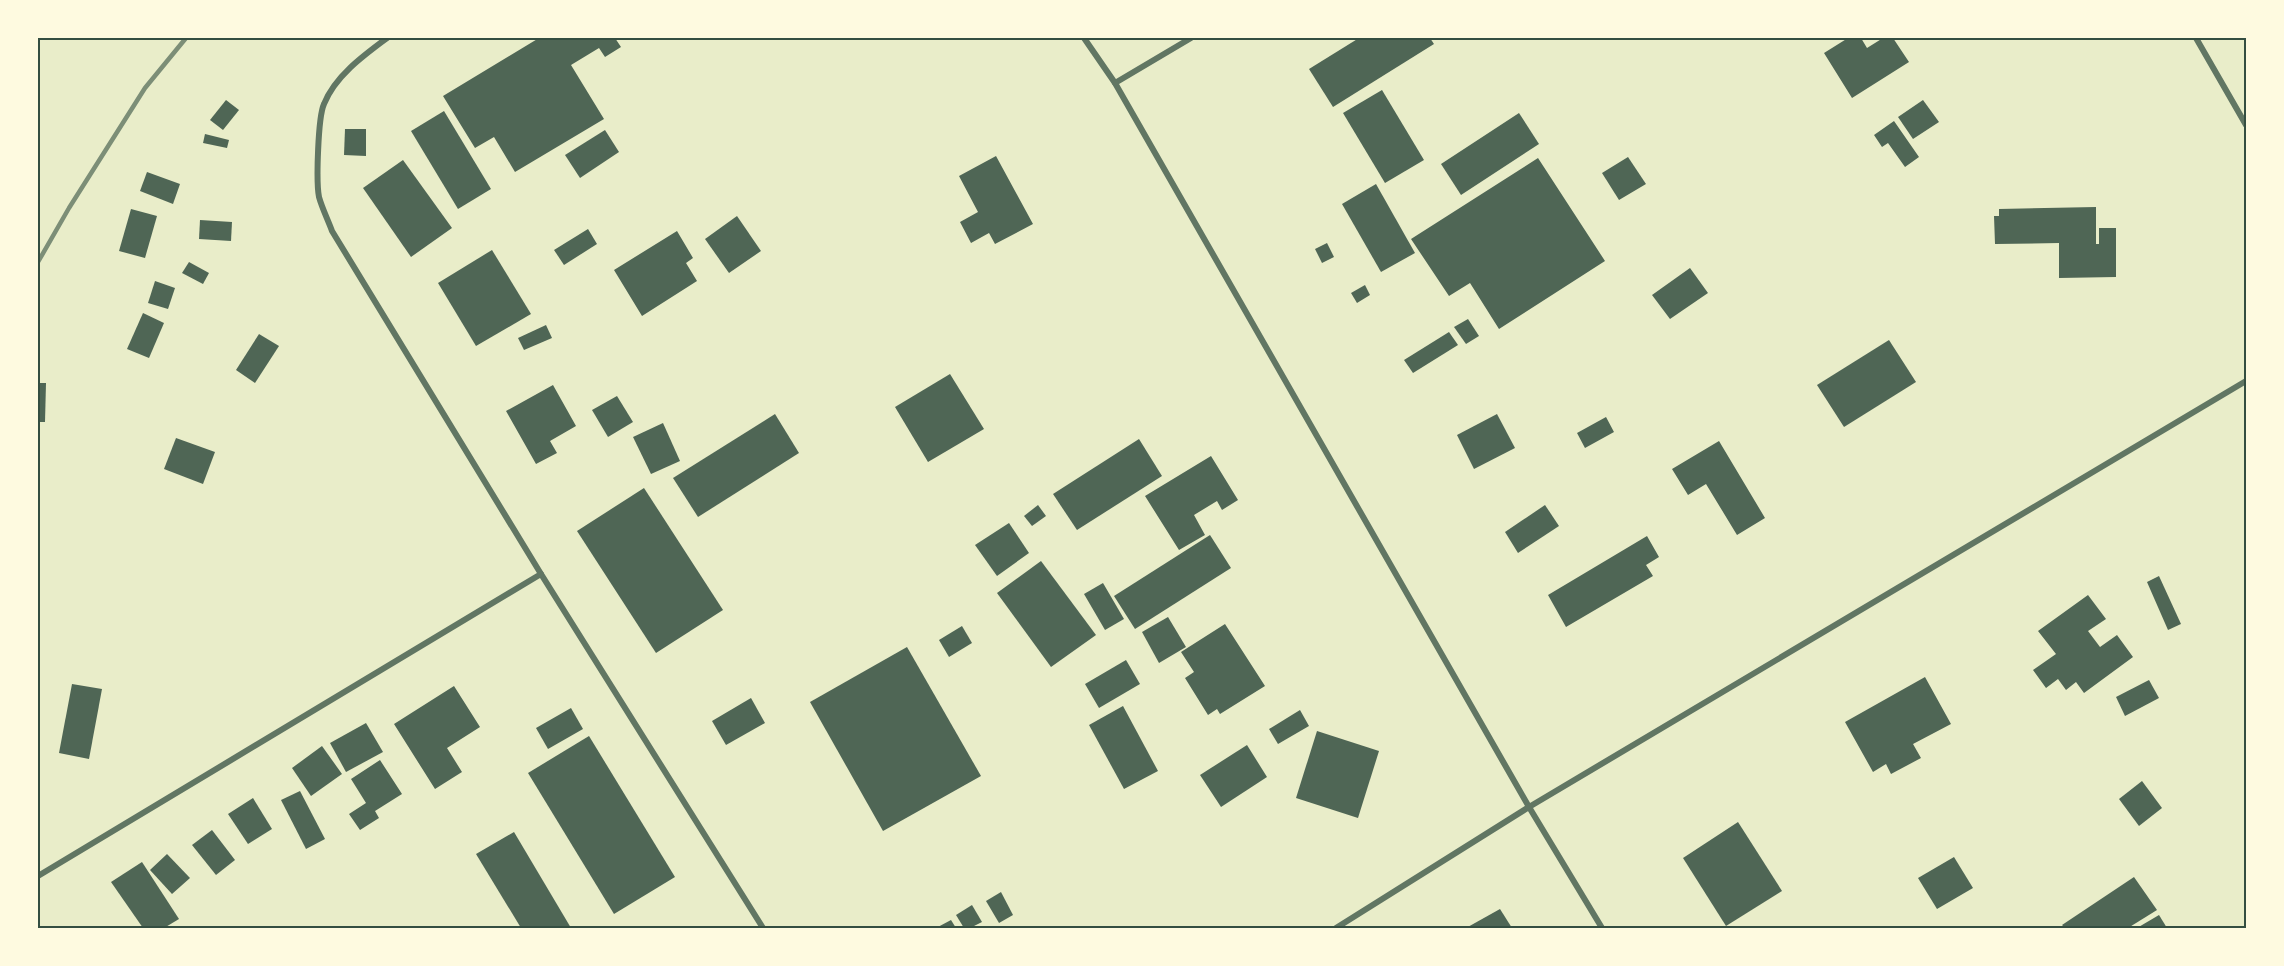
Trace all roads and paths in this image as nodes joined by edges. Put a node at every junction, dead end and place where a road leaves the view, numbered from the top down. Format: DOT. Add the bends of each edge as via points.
graph roads {
  1 [pos="387,38"];
  2 [pos="1084,38"];
  3 [pos="1191,38"];
  4 [pos="2196,38"];
  5 [pos="1115,84"];
  6 [pos="2247,125"];
  7 [pos="2247,381"];
  8 [pos="542,574"];
  9 [pos="1529,807"];
  10 [pos="38,876"];
  11 [pos="763,928"];
  12 [pos="1336,928"];
  13 [pos="1602,928"];
  1 -- 8 [label="street" via="342,76 323,105 319,196 332,231"];
  2 -- 5 [label="street"];
  3 -- 5 [label="street"];
  4 -- 6 [label="street"];
  5 -- 9 [label="street"];
  7 -- 9 [label="street"];
  8 -- 10 [label="street"];
  8 -- 11 [label="street"];
  9 -- 12 [label="street"];
  9 -- 13 [label="street"];
}
